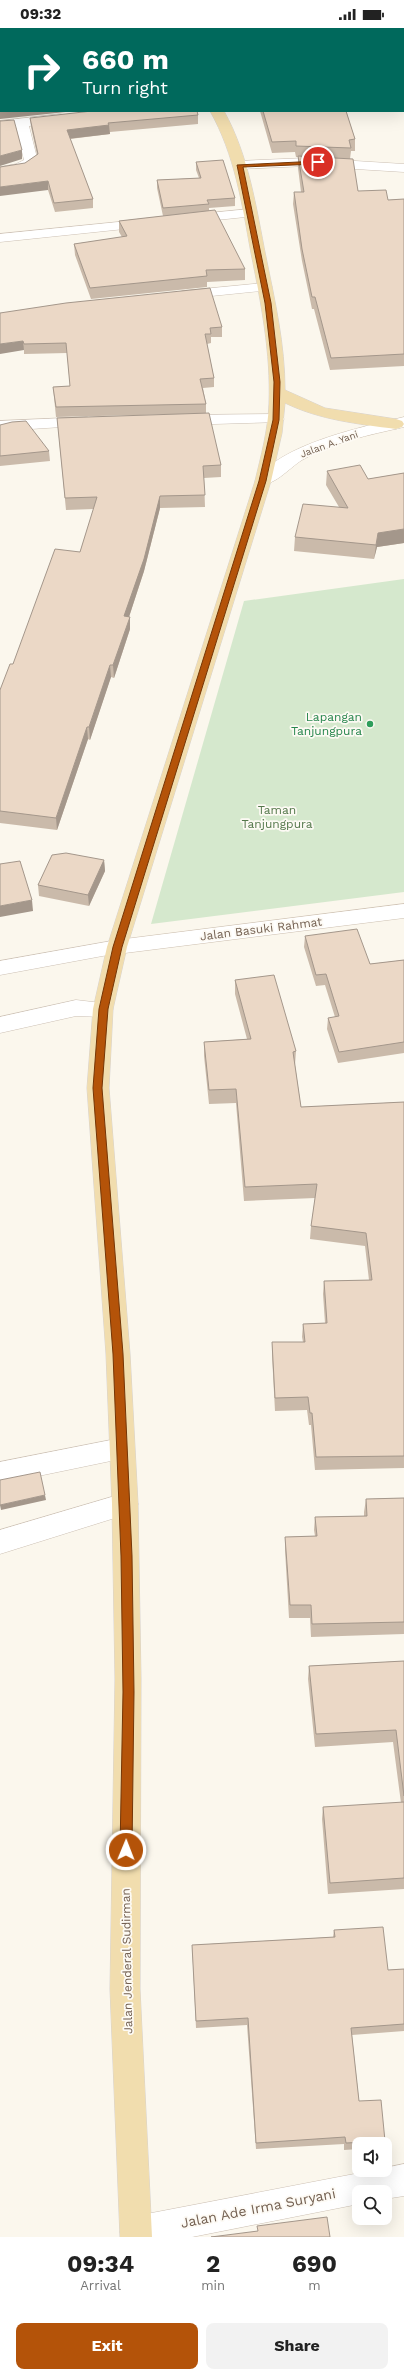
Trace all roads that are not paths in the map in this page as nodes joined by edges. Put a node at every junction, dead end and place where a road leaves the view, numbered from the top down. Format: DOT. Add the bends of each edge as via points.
graph roads {
  1 [pos="219,112"];
  2 [pos="76,116"];
  3 [pos="22,123"];
  4 [pos="0,126"];
  5 [pos="240,165"];
  6 [pos="404,168"];
  7 [pos="0,171"];
  8 [pos="250,213"];
  9 [pos="0,238"];
  10 [pos="265,287"];
  11 [pos="171,296"];
  12 [pos="277,392"];
  13 [pos="168,420"];
  14 [pos="276,420"];
  15 [pos="106,421"];
  16 [pos="400,423"];
  17 [pos="0,426"];
  18 [pos="263,481"];
  19 [pos="404,911"];
  20 [pos="117,947"];
  21 [pos="0,968"];
  22 [pos="103,1009"];
  23 [pos="0,1025"];
  24 [pos="121,1449"];
  25 [pos="0,1473"];
  26 [pos="125,1504"];
  27 [pos="0,1542"];
  28 [pos="404,2180"];
  29 [pos="136,2234"];
  1 -- 5 [label="main road, Jalan Jenderal Sudirman" via="228,129"];
  2 -- 3 [label="street"];
  3 -- 4 [label="street"];
  3 -- 7 [label="street" via="31,162 20,168"];
  5 -- 6 [label="street" via="307,162"];
  5 -- 8 [label="main road, Jalan Jenderal Sudirman"];
  8 -- 9 [label="street"];
  8 -- 10 [label="main road, Jalan Jenderal Sudirman"];
  10 -- 11 [label="street"];
  10 -- 12 [label="main road, Jalan Jenderal Sudirman"];
  12 -- 14 [label="main road, Jalan Jenderal Sudirman"];
  12 -- 16 [label="main road" via="312,410 351,419"];
  13 -- 14 [label="street"];
  14 -- 18 [label="main road, Jalan Jenderal Sudirman"];
  15 -- 17 [label="street"];
  16 -- 18 [label="street, Jalan A. Yani" via="357,433 312,448 279,466"];
  18 -- 20 [label="main road, Jalan Jenderal Sudirman"];
  19 -- 20 [label="street, Jalan Basuki Rahmat"];
  20 -- 21 [label="street, Jalan Basuki Rahmat"];
  20 -- 22 [label="main road, Jalan Jenderal Sudirman"];
  22 -- 23 [label="street" via="76,1008"];
  22 -- 24 [label="main road, Jalan Jenderal Sudirman" via="98,1088 118,1354"];
  24 -- 25 [label="street"];
  24 -- 26 [label="main road, Jalan Jenderal Sudirman"];
  26 -- 27 [label="street"];
  26 -- 29 [label="main road, Jalan Jenderal Sudirman" via="128,1679 125,1989"];
  28 -- 29 [label="street, Jalan Ade Irma Suryani"];
}
